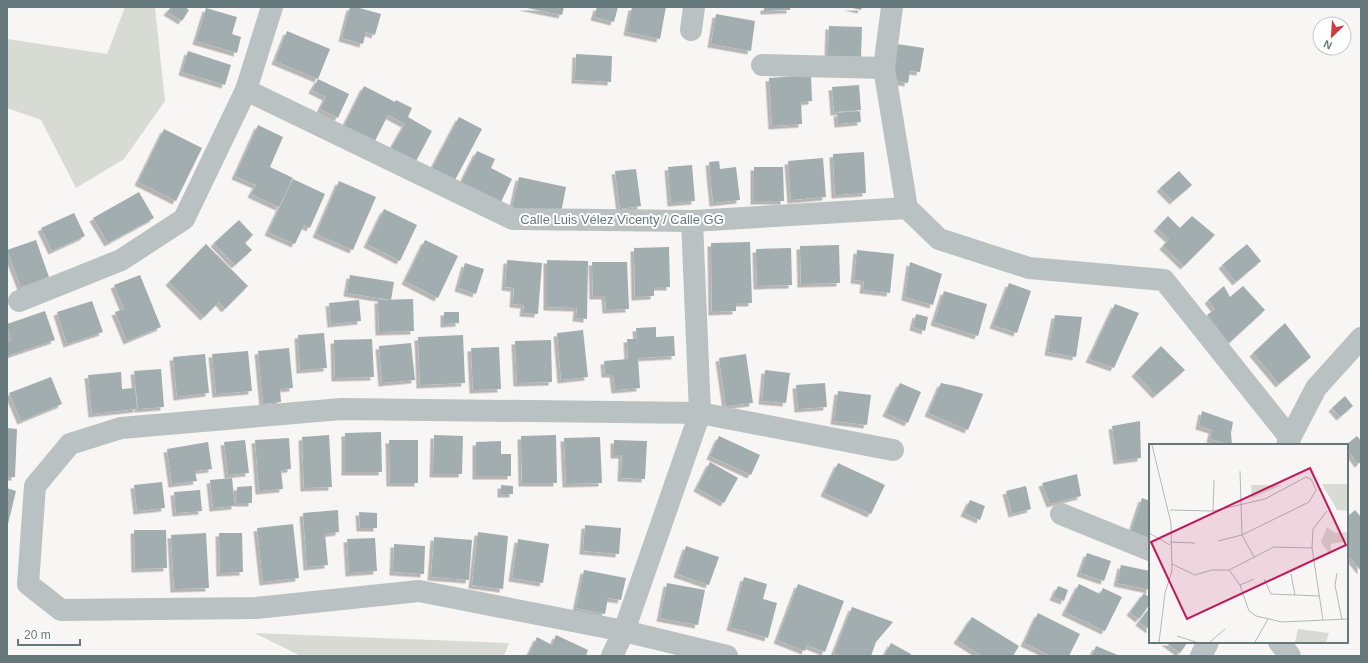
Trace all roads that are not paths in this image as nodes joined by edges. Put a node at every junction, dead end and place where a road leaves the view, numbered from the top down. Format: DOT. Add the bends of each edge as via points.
graph roads {
  1 [pos="272,7"];
  2 [pos="694,7"];
  3 [pos="892,7"];
  4 [pos="691,30"];
  5 [pos="762,65"];
  6 [pos="884,68"];
  7 [pos="246,90"];
  8 [pos="907,208"];
  9 [pos="692,221"];
  10 [pos="19,302"];
  11 [pos="1361,338"];
  12 [pos="700,413"];
  13 [pos="1289,442"];
  14 [pos="893,450"];
  15 [pos="1061,514"];
  16 [pos="1149,550"];
  17 [pos="624,631"];
  18 [pos="1208,643"];
  19 [pos="1280,643"];
  20 [pos="612,656"];
  21 [pos="727,656"];
  22 [pos="1201,656"];
  23 [pos="1290,656"];
  1 -- 7 [label="street"];
  2 -- 4 [label="street"];
  3 -- 6 [label="street"];
  5 -- 6 [label="street"];
  6 -- 8 [label="street"];
  7 -- 9 [label="street, Calle Luis Vélez Vicenty / Calle GG" via="513,219"];
  7 -- 10 [label="street" via="184,219 120,260"];
  8 -- 9 [label="street, Calle Luis Vélez Vicenty / Calle GG"];
  8 -- 13 [label="street" via="939,239 1029,268 1164,280"];
  9 -- 12 [label="street"];
  11 -- 13 [label="street" via="1316,388"];
  12 -- 14 [label="street"];
  12 -- 17 [label="street"];
  12 -- 17 [label="street" via="341,409 121,428 70,444 35,486 28,584 61,610 256,608 419,591"];
  15 -- 16 [label="street"];
  17 -- 20 [label="street"];
  17 -- 21 [label="street"];
  18 -- 22 [label="street"];
  19 -- 23 [label="street"];
}
